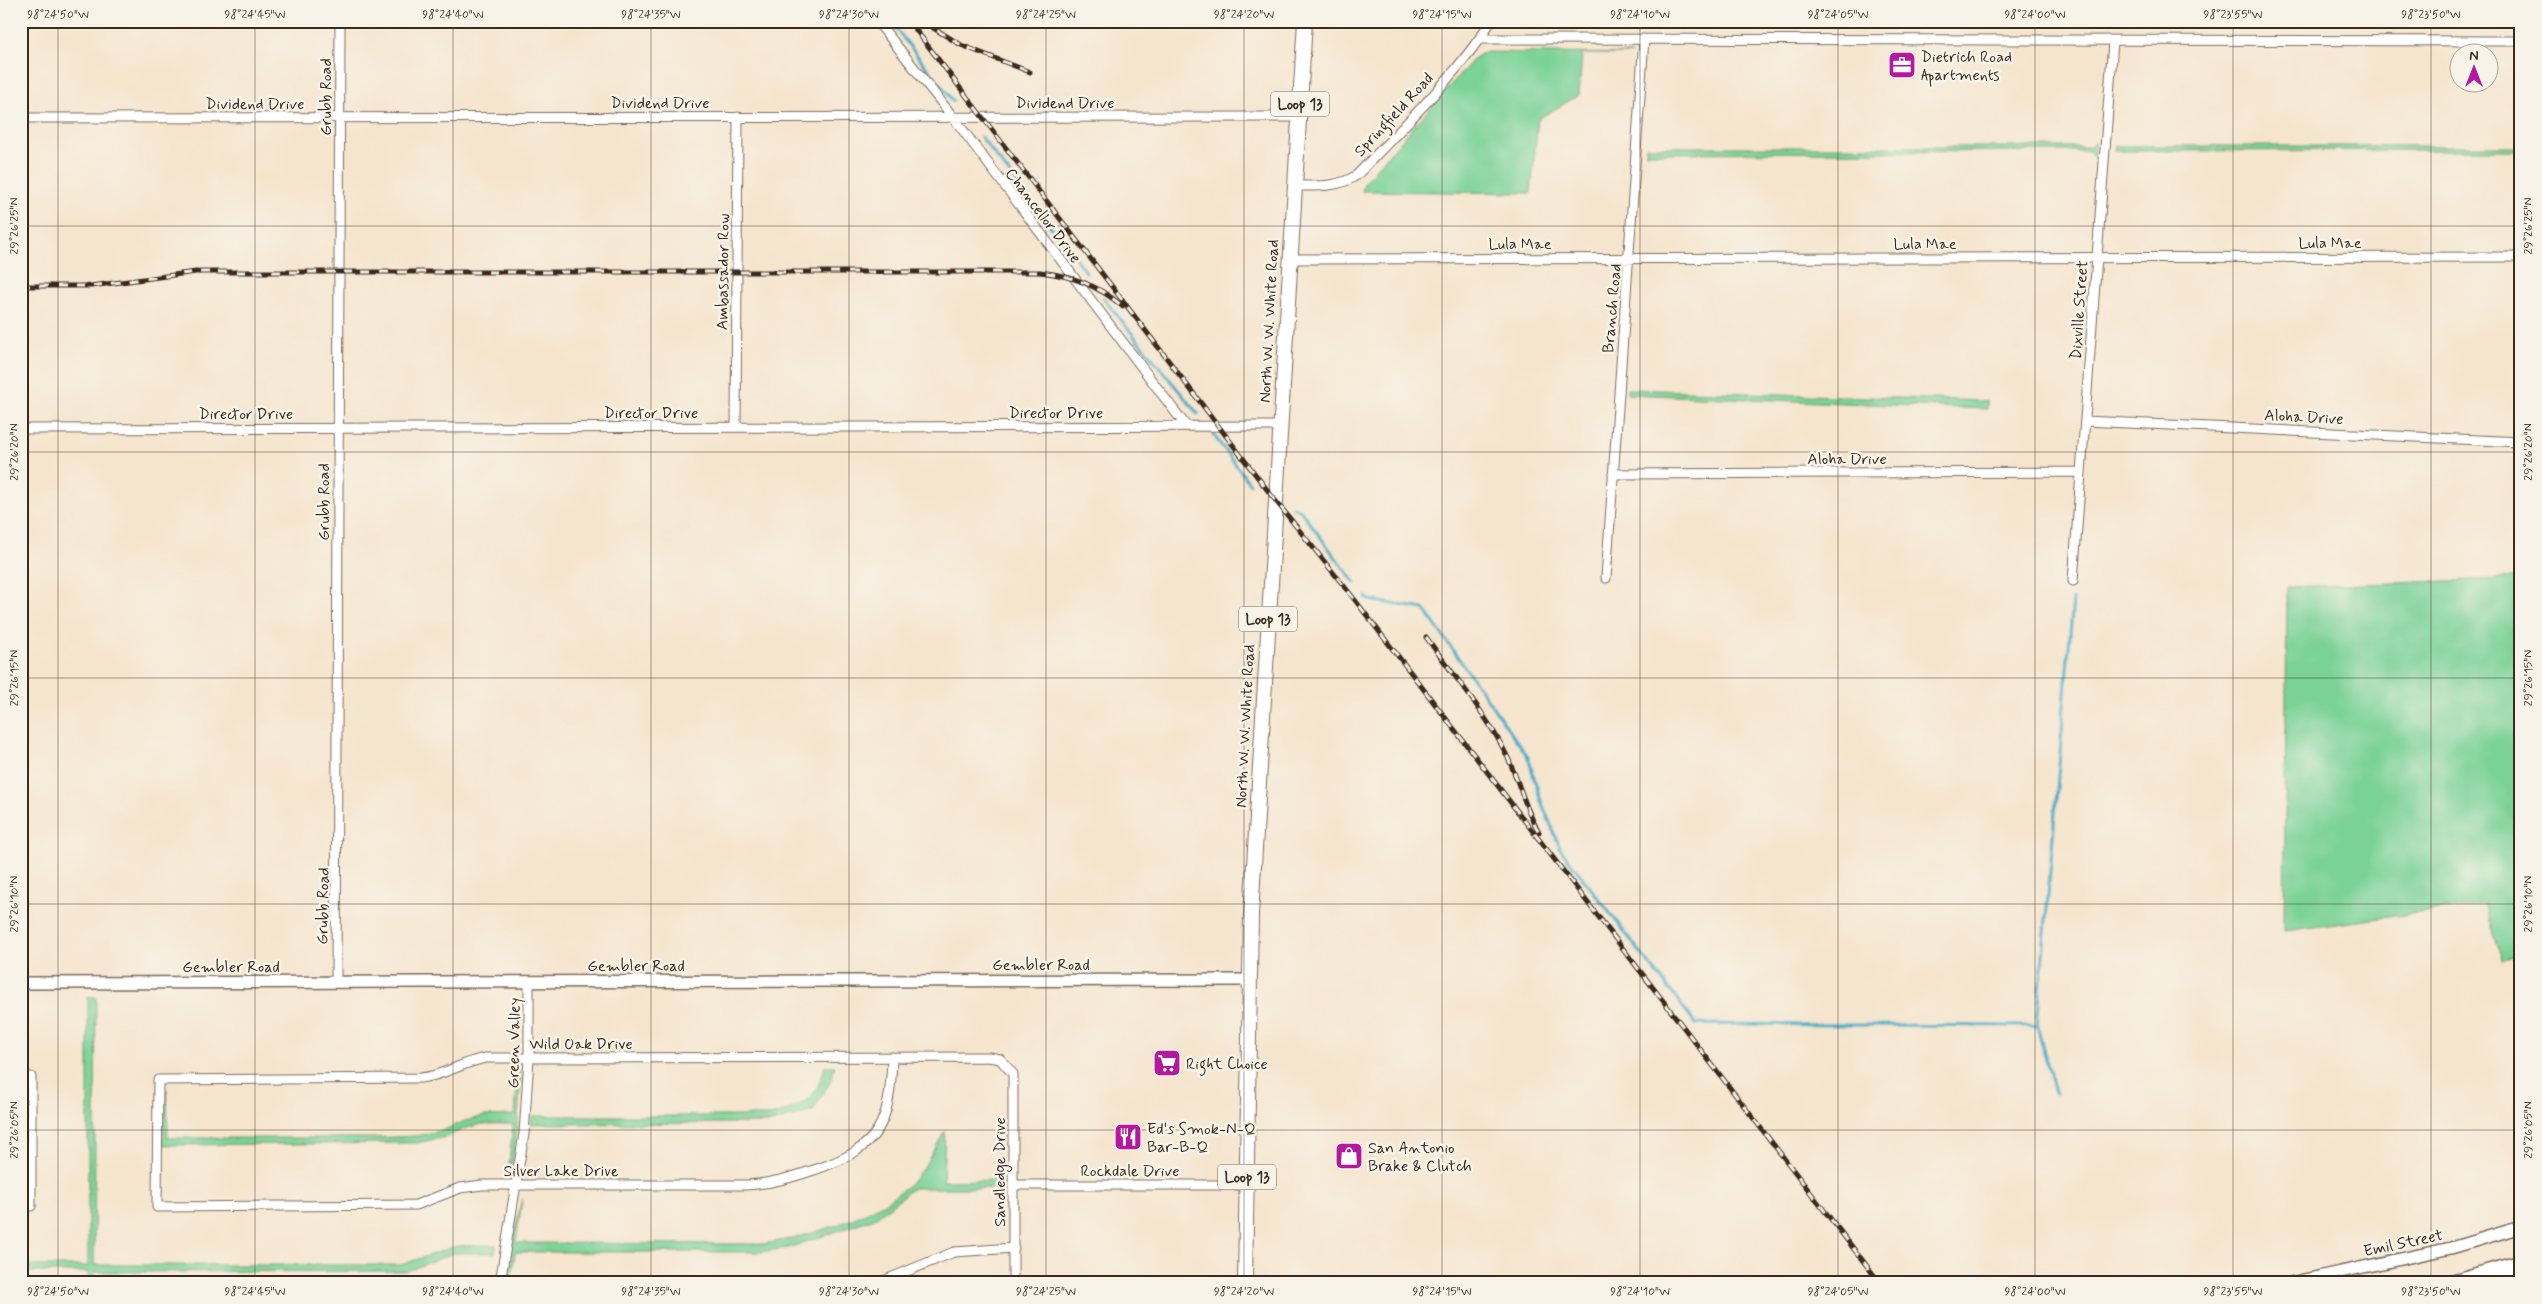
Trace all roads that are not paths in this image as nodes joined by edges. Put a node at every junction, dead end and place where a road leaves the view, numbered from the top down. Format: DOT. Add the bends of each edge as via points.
graph roads {
  1 [pos="340,21"];
  2 [pos="877,21"];
  3 [pos="1304,21"];
  4 [pos="1491,21"];
  5 [pos="1480,39"];
  6 [pos="1644,39"];
  7 [pos="2113,41"];
  8 [pos="2521,41"];
  9 [pos="738,117"];
  10 [pos="953,117"];
  11 [pos="1299,117"];
  12 [pos="21,118"];
  13 [pos="340,118"];
  14 [pos="1294,186"];
  15 [pos="2097,257"];
  16 [pos="1630,258"];
  17 [pos="2521,258"];
  18 [pos="1289,259"];
  19 [pos="2085,421"];
  20 [pos="1186,426"];
  21 [pos="1280,426"];
  22 [pos="736,427"];
  23 [pos="21,428"];
  24 [pos="339,428"];
  25 [pos="2521,442"];
  26 [pos="2081,472"];
  27 [pos="1613,474"];
  28 [pos="1606,578"];
  29 [pos="2073,581"];
  30 [pos="1250,980"];
  31 [pos="336,982"];
  32 [pos="529,982"];
  33 [pos="21,983"];
  34 [pos="529,1058"];
  35 [pos="892,1058"];
  36 [pos="1006,1064"];
  37 [pos="21,1077"];
  38 [pos="516,1185"];
  39 [pos="1014,1185"];
  40 [pos="1247,1185"];
  41 [pos="26,1206"];
  42 [pos="157,1207"];
  43 [pos="2521,1227"];
  44 [pos="1014,1248"];
  45 [pos="2521,1263"];
  46 [pos="500,1283"];
  47 [pos="878,1283"];
  48 [pos="1013,1283"];
  49 [pos="1245,1283"];
  50 [pos="2290,1283"];
  51 [pos="2450,1283"];
  1 -- 13 [label="street, Grubb Road"];
  2 -- 10 [label="street, Chancellor Drive"];
  3 -- 11 [label="main road, North W. W. White Road / Loop 13"];
  4 -- 5 [label="street, Springfield Road"];
  5 -- 6 [label="street"];
  5 -- 14 [label="street, Springfield Road" via="1357,175 1332,185"];
  6 -- 7 [label="street"];
  6 -- 16 [label="street, Branch Road"];
  7 -- 8 [label="street"];
  7 -- 15 [label="street, Dixville Street"];
  9 -- 10 [label="street, Dividend Drive"];
  9 -- 13 [label="street, Dividend Drive"];
  9 -- 22 [label="street, Ambassador Row"];
  10 -- 11 [label="street, Dividend Drive"];
  10 -- 20 [label="street, Chancellor Drive"];
  11 -- 14 [label="main road, North W. W. White Road / Loop 13"];
  12 -- 13 [label="street, Dividend Drive"];
  13 -- 24 [label="street, Grubb Road"];
  14 -- 18 [label="main road, North W. W. White Road / Loop 13"];
  15 -- 16 [label="street, Lula Mae"];
  15 -- 17 [label="street, Lula Mae"];
  15 -- 19 [label="street, Dixville Street"];
  16 -- 18 [label="street, Lula Mae"];
  16 -- 27 [label="street, Branch Road"];
  18 -- 21 [label="main road, North W. W. White Road / Loop 13"];
  19 -- 25 [label="street, Aloha Drive"];
  19 -- 26 [label="street, Dixville Street"];
  20 -- 21 [label="street, Director Drive"];
  20 -- 22 [label="street, Director Drive"];
  21 -- 30 [label="main road, North W. W. White Road / Loop 13"];
  22 -- 24 [label="street, Director Drive"];
  23 -- 24 [label="street, Director Drive"];
  24 -- 31 [label="street, Grubb Road"];
  26 -- 27 [label="street, Aloha Drive"];
  26 -- 29 [label="street, Dixville Street"];
  27 -- 28 [label="street, Branch Road"];
  30 -- 32 [label="main road, Gembler Road"];
  30 -- 40 [label="main road, North W. W. White Road / Loop 13"];
  31 -- 32 [label="main road, Gembler Road"];
  31 -- 33 [label="main road, Gembler Road"];
  32 -- 34 [label="street, Green Valley"];
  34 -- 35 [label="street, Wild Oak Drive"];
  34 -- 38 [label="street, Green Valley" via="524,1134"];
  34 -- 42 [label="street, Wild Oak Drive" via="476,1060 441,1075 420,1078 158,1080"];
  35 -- 36 [label="street, Wild Oak Drive" via="989,1057"];
  35 -- 38 [label="street, Silver Lake Drive" via="890,1099 872,1138 841,1161 792,1178 746,1185"];
  36 -- 39 [label="street, Sandledge Drive" via="1013,1074"];
  37 -- 41 [label="street" via="31,1077"];
  38 -- 42 [label="street, Silver Lake Drive" via="470,1186 416,1205"];
  38 -- 46 [label="street, Green Valley"];
  39 -- 40 [label="street, Rockdale Drive"];
  39 -- 44 [label="street, Sandledge Drive"];
  40 -- 49 [label="main road, North W. W. White Road / Loop 13"];
  43 -- 50 [label="main road, Emil Street" via="2451,1248"];
  44 -- 47 [label="street" via="954,1252"];
  44 -- 48 [label="street, Sandledge Drive"];
  45 -- 51 [label="highway"];
}
